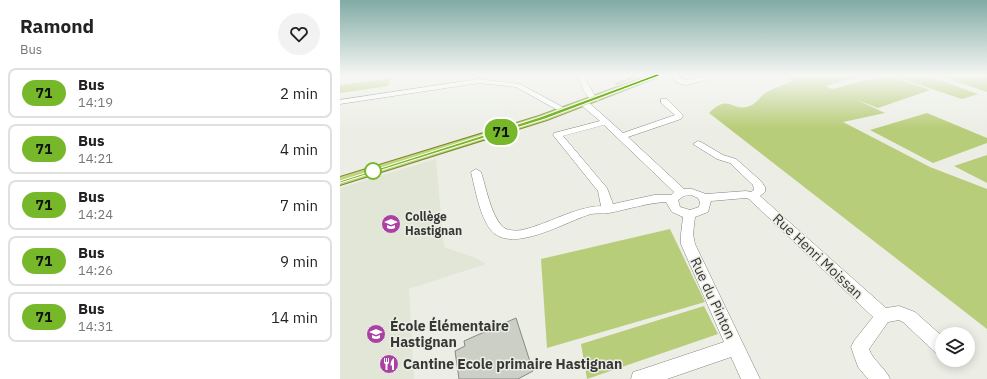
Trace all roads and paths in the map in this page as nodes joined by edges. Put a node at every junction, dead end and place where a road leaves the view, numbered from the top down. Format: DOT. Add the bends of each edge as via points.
graph roads {
  1 [pos="402,93"];
  2 [pos="532,93"];
  3 [pos="589,93"];
  4 [pos="612,93"];
  5 [pos="595,99"];
  6 [pos="664,101"];
  7 [pos="340,102"];
  8 [pos="584,104"];
  9 [pos="564,110"];
  10 [pos="606,122"];
  11 [pos="622,136"];
  12 [pos="698,144"];
  13 [pos="476,172"];
  14 [pos="340,181"];
  15 [pos="678,195"];
  16 [pos="753,196"];
  17 [pos="704,198"];
  18 [pos="608,209"];
  19 [pos="689,214"];
  20 [pos="883,316"];
  21 [pos="935,341"];
  22 [pos="736,347"];
  23 [pos="640,379"];
  24 [pos="751,379"];
  25 [pos="881,379"];
  1 -- 7 [label="street"];
  2 -- 9 [label="street"];
  3 -- 5 [label="street"];
  4 -- 5 [label="main road"];
  5 -- 8 [label="main road"];
  6 -- 11 [label="street" via="678,113 678,117"];
  8 -- 9 [label="main road"];
  8 -- 10 [label="street"];
  9 -- 14 [label="main road"];
  10 -- 11 [label="street"];
  10 -- 18 [label="street" via="556,135 603,190"];
  11 -- 15 [label="street"];
  12 -- 16 [label="street" via="720,157 733,161 757,183 760,187 759,192"];
  13 -- 18 [label="street" via="493,224 499,232 522,235 590,210"];
  15 -- 17 [label="street" via="692,192"];
  15 -- 18 [label="street"];
  15 -- 19 [label="street" via="672,201 674,207"];
  16 -- 17 [label="street" via="746,194"];
  16 -- 20 [label="street, Rue Henri Moissan"];
  17 -- 19 [label="street" via="704,209"];
  19 -- 22 [label="street, Rue du Pinton" via="688,244"];
  20 -- 21 [label="street" via="899,313 909,317"];
  20 -- 25 [label="street" via="860,347 864,361"];
  22 -- 23 [label="street"];
  22 -- 24 [label="street, Rue du Pinton"];
}
